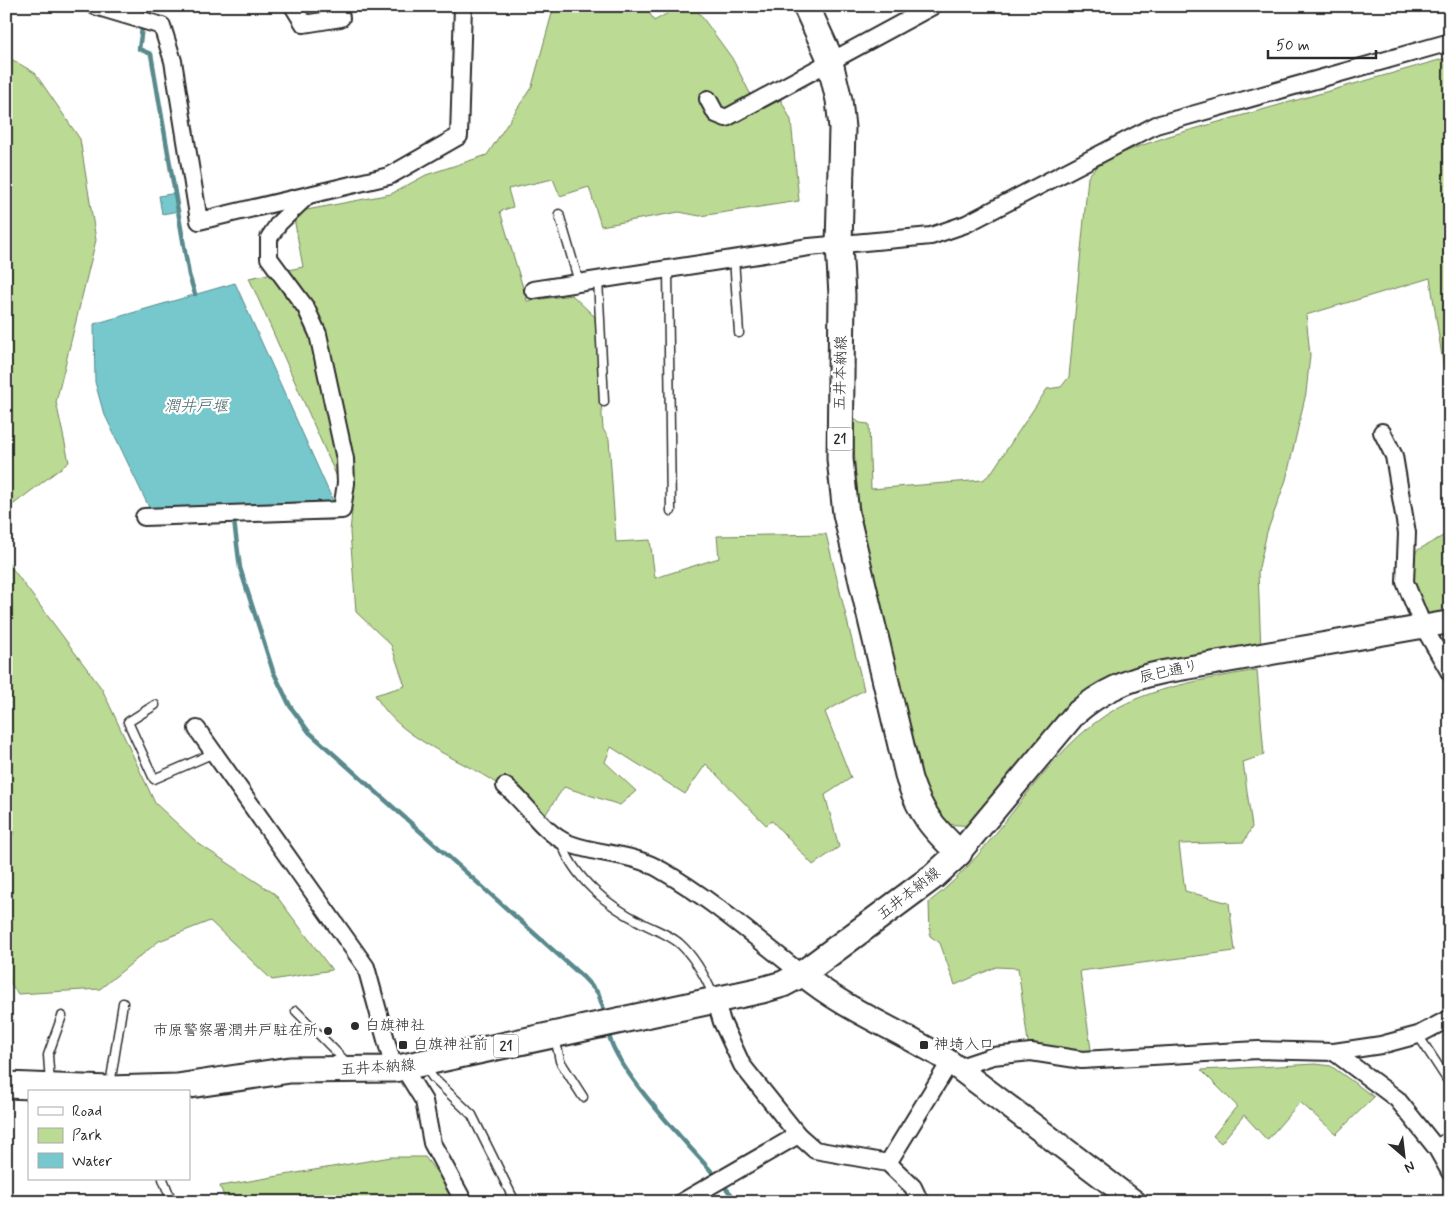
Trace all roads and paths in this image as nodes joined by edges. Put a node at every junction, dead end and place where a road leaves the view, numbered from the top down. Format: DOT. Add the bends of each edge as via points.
graph roads {
  1 [pos="94,6"];
  2 [pos="292,6"];
  3 [pos="339,6"];
  4 [pos="463,6"];
  5 [pos="806,6"];
  6 [pos="933,6"];
  7 [pos="1450,42"];
  8 [pos="830,62"];
  9 [pos="708,98"];
  10 [pos="308,196"];
  11 [pos="559,214"];
  12 [pos="839,245"];
  13 [pos="734,258"];
  14 [pos="668,270"];
  15 [pos="598,279"];
  16 [pos="579,282"];
  17 [pos="533,290"];
  18 [pos="739,333"];
  19 [pos="604,402"];
  20 [pos="1382,432"];
  21 [pos="671,511"];
  22 [pos="144,517"];
  23 [pos="1450,622"];
  24 [pos="1423,626"];
  25 [pos="1450,673"];
  26 [pos="155,706"];
  27 [pos="197,730"];
  28 [pos="214,753"];
  29 [pos="505,786"];
  30 [pos="560,839"];
  31 [pos="959,853"];
  32 [pos="802,974"];
  33 [pos="715,999"];
  34 [pos="123,1003"];
  35 [pos="296,1011"];
  36 [pos="62,1016"];
  37 [pos="1450,1018"];
  38 [pos="555,1035"];
  39 [pos="1418,1035"];
  40 [pos="1334,1052"];
  41 [pos="954,1065"];
  42 [pos="407,1067"];
  43 [pos="355,1071"];
  44 [pos="1450,1084"];
  45 [pos="6,1085"];
  46 [pos="51,1088"];
  47 [pos="109,1089"];
  48 [pos="141,1090"];
  49 [pos="583,1097"];
  50 [pos="798,1135"];
  51 [pos="1450,1135"];
  52 [pos="1434,1145"];
  53 [pos="888,1163"];
  54 [pos="1450,1172"];
  55 [pos="163,1180"];
  56 [pos="172,1202"];
  57 [pos="464,1202"];
  58 [pos="515,1202"];
  59 [pos="682,1202"];
  60 [pos="920,1202"];
  61 [pos="1135,1202"];
  1 -- 10 [label="street" via="162,26 173,61 199,221"];
  2 -- 3 [label="street" via="304,24 341,18"];
  4 -- 10 [label="street" via="459,136 389,176"];
  5 -- 8 [label="main road, 五井本納線 / 21"];
  6 -- 8 [label="street"];
  7 -- 12 [label="street" via="1156,125 958,227 931,236"];
  8 -- 9 [label="street" via="726,118 716,114"];
  8 -- 12 [label="main road, 五井本納線 / 21" via="840,100 842,128"];
  10 -- 22 [label="street" via="268,238 269,258 306,308 318,334 345,459 342,510"];
  11 -- 16 [label="lane"];
  12 -- 13 [label="street"];
  12 -- 31 [label="main road, 五井本納線 / 21" via="842,295 840,459 846,514 909,779 920,808 933,829"];
  13 -- 14 [label="street"];
  13 -- 18 [label="lane"];
  14 -- 15 [label="street"];
  14 -- 21 [label="lane"];
  15 -- 16 [label="street"];
  15 -- 19 [label="lane"];
  16 -- 17 [label="street"];
  20 -- 24 [label="street" via="1394,456 1407,533 1404,582"];
  23 -- 24 [label="street, 辰巳通り"];
  24 -- 25 [label="street"];
  24 -- 31 [label="street, 辰巳通り" via="1149,675 1121,684 1075,714"];
  26 -- 28 [label="lane" via="128,722 154,779"];
  27 -- 28 [label="street"];
  28 -- 42 [label="street" via="366,967"];
  29 -- 30 [label="street" via="518,796 547,831"];
  30 -- 32 [label="street" via="661,869"];
  30 -- 33 [label="lane" via="566,856 587,884 612,906 666,934 691,955"];
  31 -- 32 [label="main road, 五井本納線 / 21" via="934,876"];
  32 -- 33 [label="main road, 五井本納線 / 21" via="783,984"];
  32 -- 41 [label="street" via="825,993"];
  33 -- 38 [label="main road, 五井本納線 / 21"];
  33 -- 50 [label="street" via="742,1065"];
  34 -- 47 [label="lane"];
  35 -- 43 [label="lane"];
  36 -- 46 [label="lane" via="48,1055"];
  37 -- 39 [label="street"];
  38 -- 42 [label="main road, 五井本納線 / 21"];
  38 -- 49 [label="lane" via="560,1061"];
  39 -- 40 [label="street"];
  39 -- 44 [label="lane"];
  40 -- 41 [label="street" via="1258,1050 1082,1060 1031,1052"];
  40 -- 52 [label="street" via="1397,1099"];
  41 -- 53 [label="street"];
  41 -- 61 [label="street"];
  42 -- 43 [label="main road, 五井本納線 / 21"];
  42 -- 57 [label="street" via="424,1101 432,1143"];
  42 -- 58 [label="lane" via="433,1078 472,1115"];
  43 -- 48 [label="main road, 五井本納線 / 21" via="290,1070"];
  45 -- 46 [label="main road, 五井本納線 / 21"];
  46 -- 47 [label="main road, 五井本納線 / 21"];
  47 -- 48 [label="main road, 五井本納線 / 21"];
  50 -- 53 [label="street" via="814,1150"];
  50 -- 59 [label="street"];
  51 -- 52 [label="lane"];
  52 -- 54 [label="street"];
  53 -- 60 [label="street" via="913,1187"];
  55 -- 56 [label="lane"];
}
